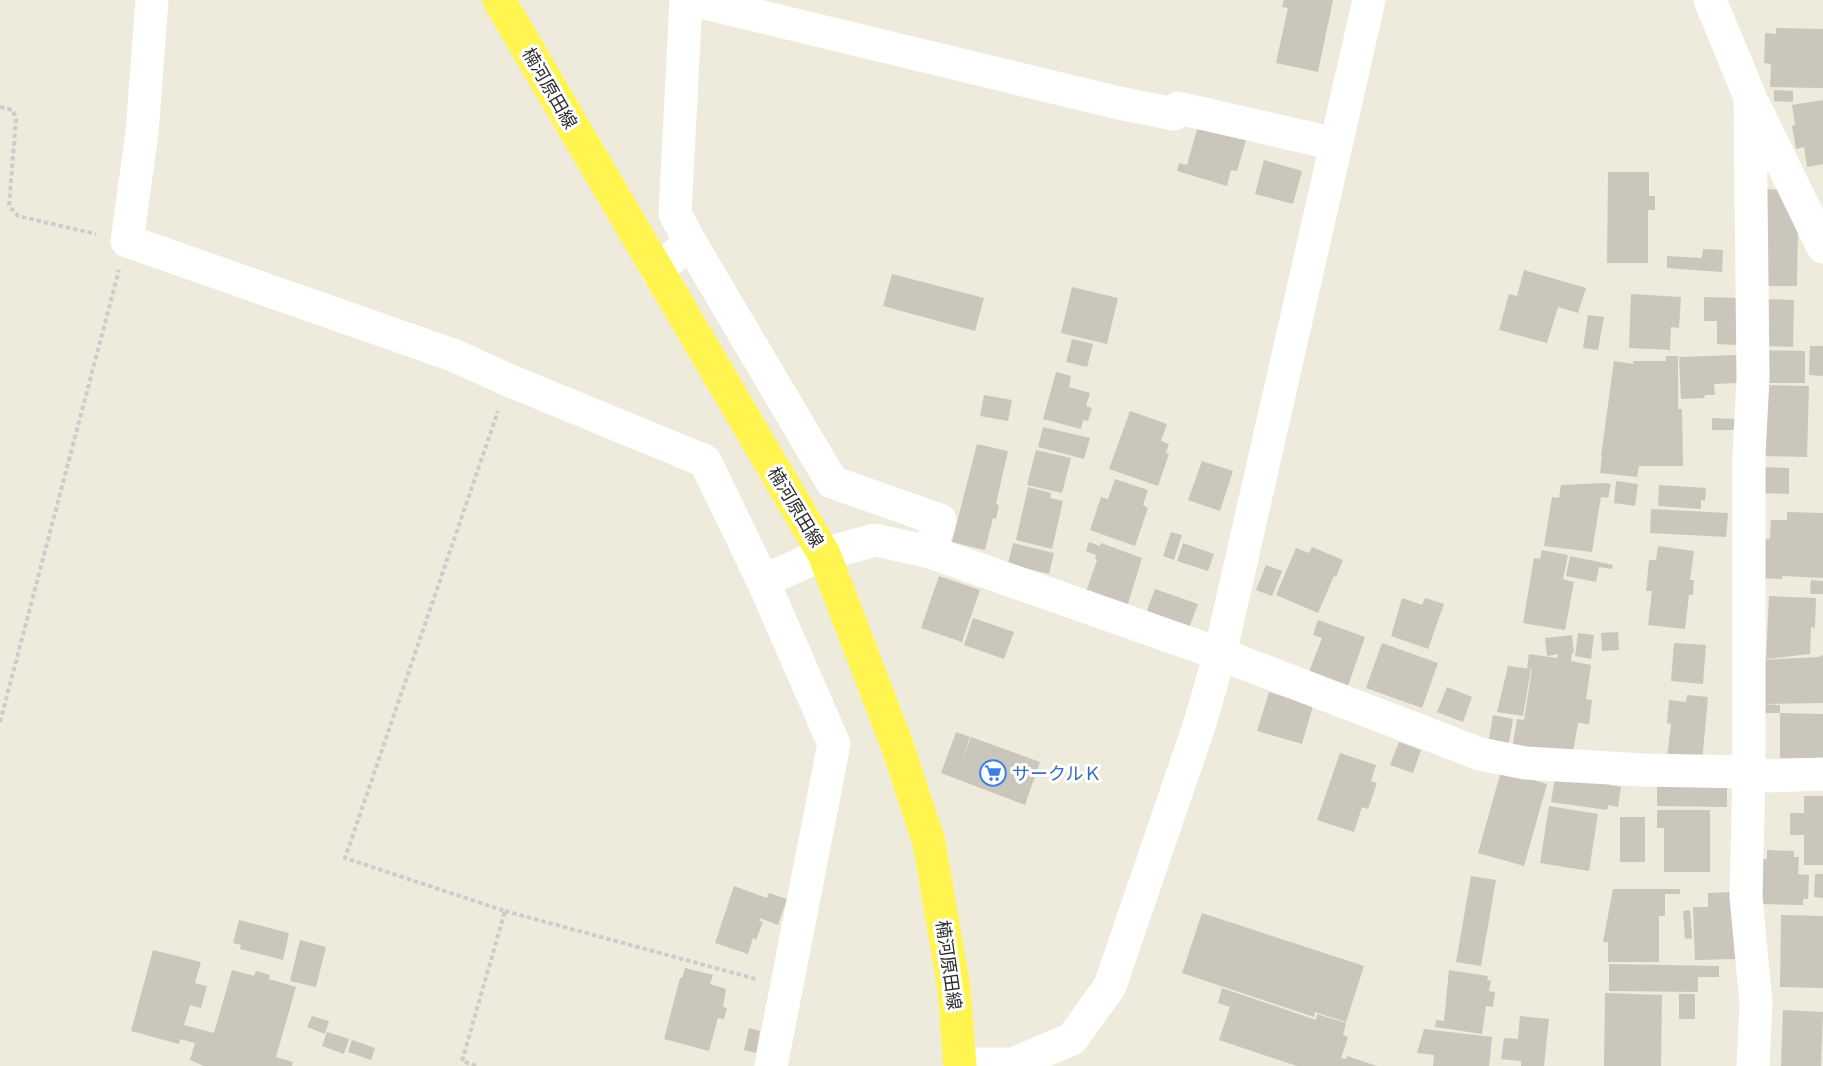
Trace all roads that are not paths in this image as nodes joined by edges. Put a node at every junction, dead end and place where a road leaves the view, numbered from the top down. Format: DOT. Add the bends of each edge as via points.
graph roads {
  1 [pos="152,0"];
  2 [pos="499,0"];
  3 [pos="686,0"];
  4 [pos="692,0"];
  5 [pos="1369,0"];
  6 [pos="1710,0"];
  7 [pos="1750,97"];
  8 [pos="1336,144"];
  9 [pos="690,242"];
  10 [pos="1823,247"];
  11 [pos="657,271"];
  12 [pos="930,552"];
  13 [pos="824,554"];
  14 [pos="763,581"];
  15 [pos="1220,654"];
  16 [pos="1749,772"];
  17 [pos="1823,774"];
  18 [pos="960,1065"];
  19 [pos="771,1066"];
  20 [pos="1753,1066"];
  1 -- 14 [label="street" via="142,133 127,241 453,355 705,461"];
  2 -- 11 [label="main road, 楠河原田線"];
  3 -- 9 [label="street" via="675,214"];
  4 -- 8 [label="street" via="1119,103 1174,114 1178,108"];
  5 -- 8 [label="street"];
  6 -- 7 [label="street"];
  7 -- 10 [label="street"];
  7 -- 16 [label="street" via="1753,378 1749,455"];
  8 -- 15 [label="street"];
  9 -- 11 [label="street"];
  9 -- 12 [label="street" via="832,482 940,520"];
  11 -- 13 [label="main road, 楠河原田線"];
  12 -- 13 [label="street" via="875,540"];
  12 -- 15 [label="street"];
  13 -- 14 [label="street"];
  13 -- 18 [label="main road, 楠河原田線" via="897,744 929,842 954,988"];
  14 -- 19 [label="street" via="834,744"];
  15 -- 16 [label="street" via="1480,754 1526,763"];
  15 -- 18 [label="street" via="1110,986 1072,1039 1013,1064"];
  16 -- 17 [label="street" via="1768,776"];
  16 -- 20 [label="street" via="1746,897 1756,1003"];
}
